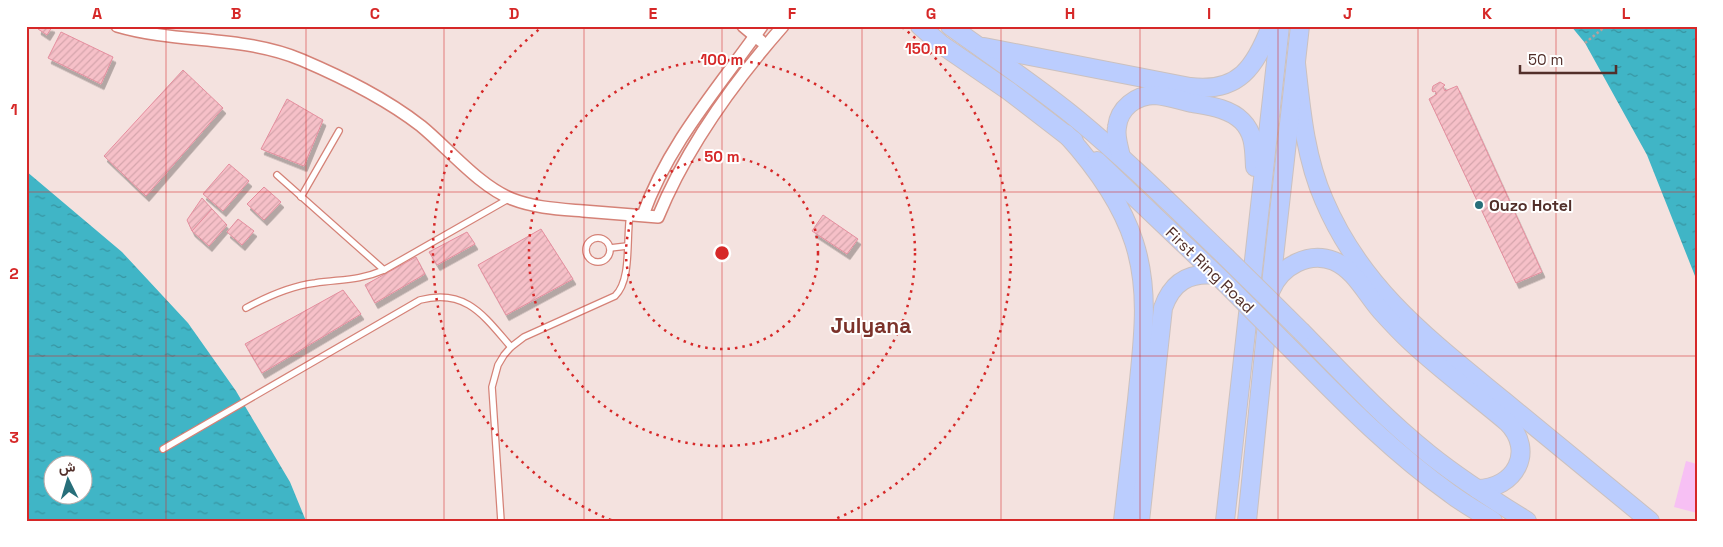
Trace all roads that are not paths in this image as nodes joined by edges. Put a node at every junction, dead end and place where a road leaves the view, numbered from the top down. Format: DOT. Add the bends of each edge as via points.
graph roads {
  1 [pos="117,26"];
  2 [pos="743,26"];
  3 [pos="783,26"];
  4 [pos="920,26"];
  5 [pos="950,26"];
  6 [pos="1271,26"];
  7 [pos="1280,26"];
  8 [pos="1300,26"];
  9 [pos="758,31"];
  10 [pos="767,45"];
  11 [pos="978,46"];
  12 [pos="1296,63"];
  13 [pos="339,131"];
  14 [pos="1066,134"];
  15 [pos="1121,157"];
  16 [pos="277,175"];
  17 [pos="301,197"];
  18 [pos="510,198"];
  19 [pos="1260,202"];
  20 [pos="630,214"];
  21 [pos="643,215"];
  22 [pos="627,246"];
  23 [pos="610,248"];
  24 [pos="384,270"];
  25 [pos="1220,278"];
  26 [pos="1270,293"];
  27 [pos="246,308"];
  28 [pos="511,346"];
  29 [pos="163,449"];
  30 [pos="1476,489"];
  31 [pos="501,521"];
  32 [pos="1123,521"];
  33 [pos="1140,521"];
  34 [pos="1224,521"];
  35 [pos="1247,521"];
  36 [pos="1493,521"];
  37 [pos="1527,521"];
  38 [pos="1650,521"];
  1 -- 18 [label="street" via="153,35 251,44 302,60 354,84 399,111 484,182"];
  2 -- 9 [label="street"];
  3 -- 10 [label="street"];
  4 -- 14 [label="main road, First Ring Road" via="948,50 1010,91"];
  5 -- 11 [label="main road"];
  6 -- 11 [label="main road" via="1258,57 1247,71 1225,84 1208,88"];
  7 -- 19 [label="main road"];
  8 -- 12 [label="main road"];
  9 -- 10 [label="street"];
  9 -- 21 [label="street" via="685,133 653,188"];
  10 -- 21 [label="street" via="700,134 675,177 658,217"];
  11 -- 15 [label="main road" via="1076,118"];
  12 -- 26 [label="main road"];
  12 -- 38 [label="main road" via="1304,132 1315,177 1332,219 1363,268 1391,303 1426,337"];
  13 -- 17 [label="lane"];
  14 -- 25 [label="main road, First Ring Road"];
  14 -- 32 [label="main road" via="1097,172 1119,209 1134,242 1142,282 1143,339"];
  15 -- 19 [label="main road" via="1117,135 1119,119 1127,106 1141,97 1157,95 1223,109 1237,116 1251,134"];
  15 -- 30 [label="main road, bridge" via="1404,433"];
  16 -- 17 [label="lane"];
  17 -- 24 [label="lane"];
  18 -- 20 [label="street" via="550,208"];
  18 -- 24 [label="lane"];
  19 -- 34 [label="main road"];
  20 -- 21 [label="street"];
  20 -- 22 [label="lane"];
  22 -- 23 [label="lane"];
  22 -- 28 [label="lane" via="624,282 615,296"];
  23 -- 23 [label="lane" via="607,242 597,238 588,244 586,251 591,260 602,262 610,255"];
  24 -- 27 [label="lane" via="360,279 316,283 287,290"];
  25 -- 33 [label="main road" via="1196,274 1178,283 1163,308"];
  25 -- 36 [label="main road, First Ring Road, bridge" via="1330,389 1394,448 1452,495"];
  26 -- 30 [label="main road" via="1284,271 1306,259 1332,261 1347,269 1410,342 1507,422 1517,435 1521,451 1513,474 1493,488"];
  26 -- 35 [label="main road"];
  28 -- 29 [label="lane" via="472,306 452,298 430,297"];
  28 -- 31 [label="lane" via="498,365 492,387"];
  30 -- 37 [label="main road"];
}
